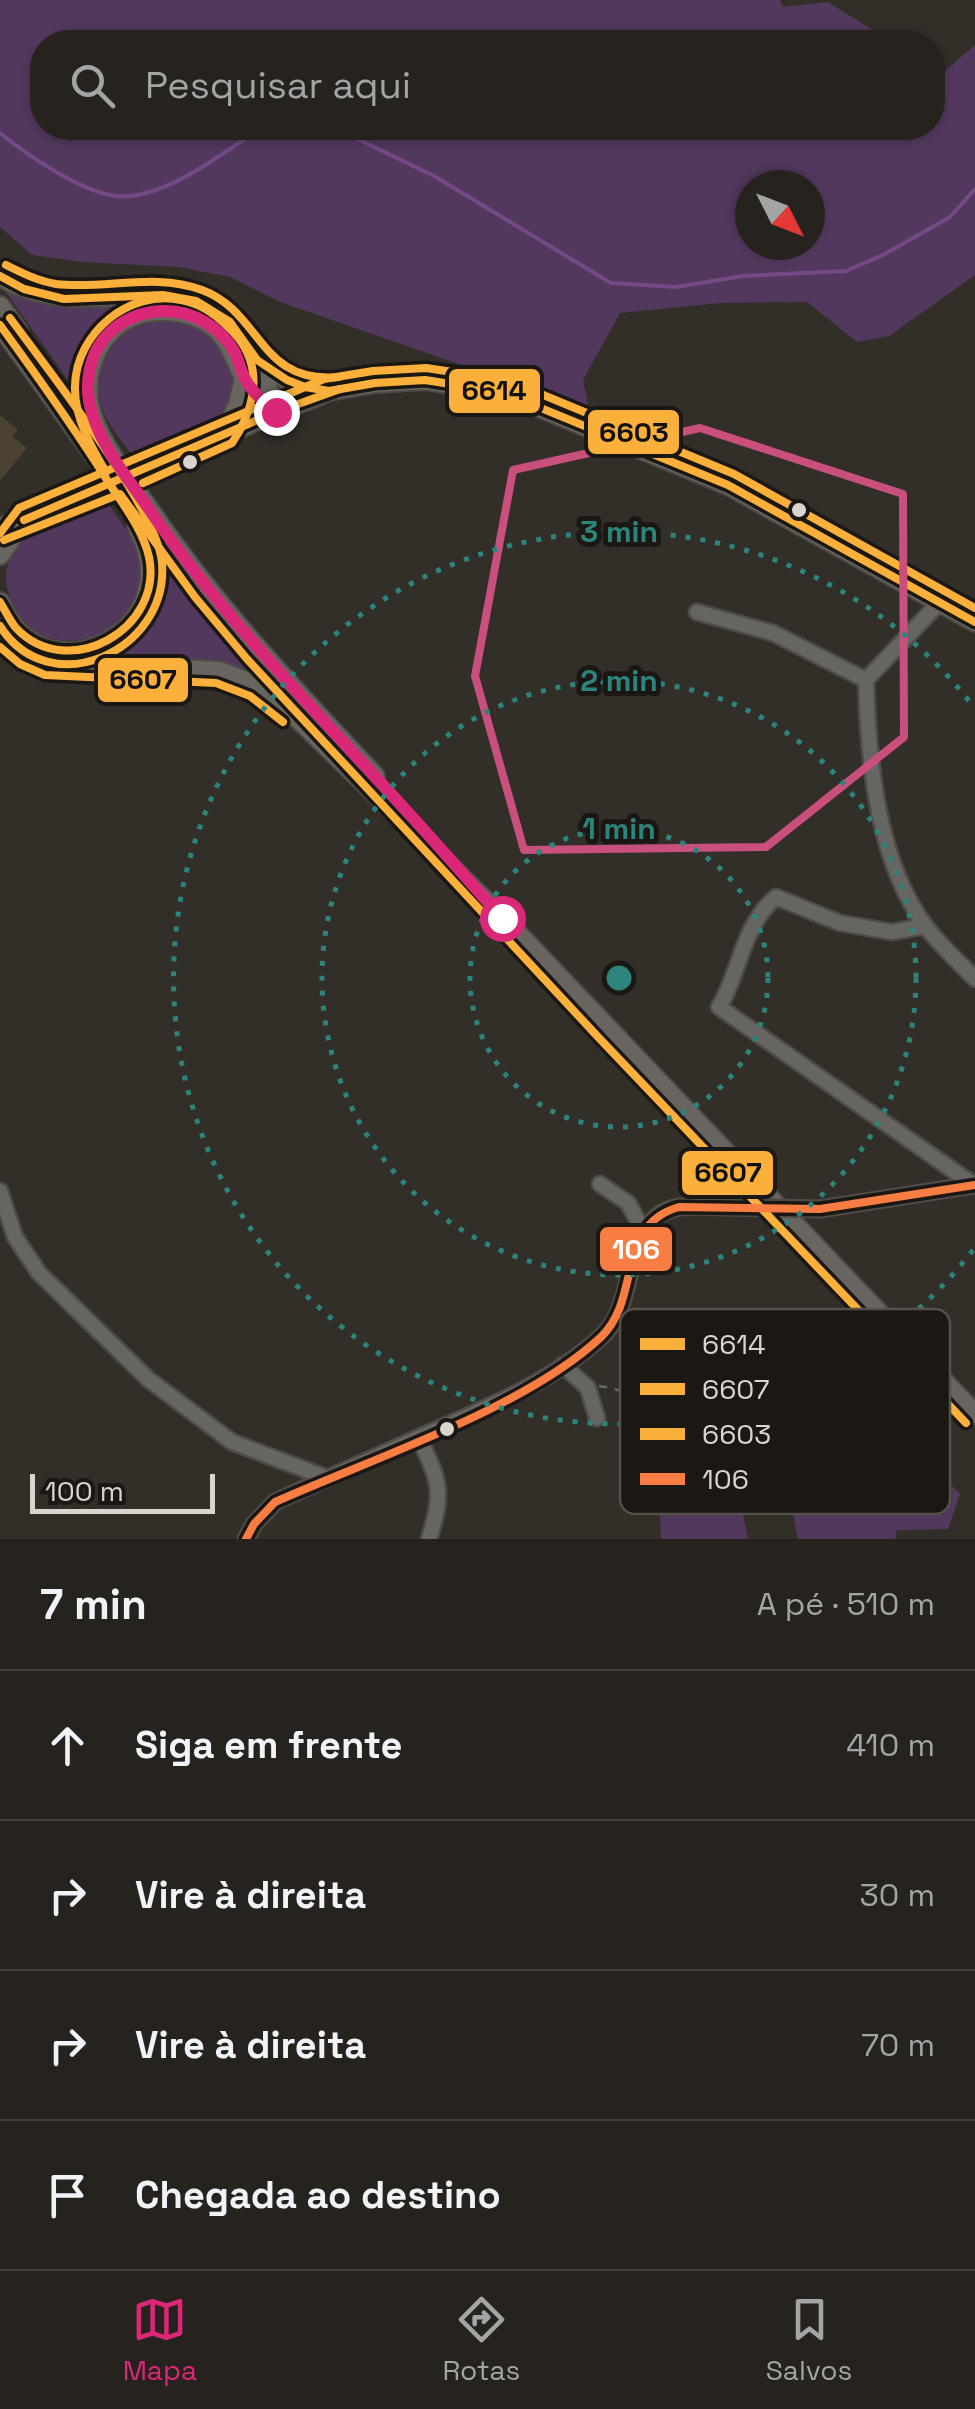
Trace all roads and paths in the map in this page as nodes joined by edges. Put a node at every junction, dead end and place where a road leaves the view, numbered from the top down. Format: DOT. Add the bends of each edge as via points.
graph roads {
  1 [pos="0,276"];
  2 [pos="0,306"];
  3 [pos="0,325"];
  4 [pos="257,360"];
  5 [pos="244,378"];
  6 [pos="330,391"];
  7 [pos="276,412"];
  8 [pos="224,434"];
  9 [pos="84,441"];
  10 [pos="115,459"];
  11 [pos="24,520"];
  12 [pos="0,528"];
  13 [pos="0,555"];
  14 [pos="0,602"];
  15 [pos="938,604"];
  16 [pos="696,612"];
  17 [pos="975,622"];
  18 [pos="0,632"];
  19 [pos="866,680"];
  20 [pos="371,787"];
  21 [pos="502,918"];
  22 [pos="926,926"];
  23 [pos="975,979"];
  24 [pos="600,1184"];
  25 [pos="974,1185"];
  26 [pos="0,1191"];
  27 [pos="643,1230"];
  28 [pos="622,1309"];
  29 [pos="875,1309"];
  30 [pos="620,1312"];
  31 [pos="563,1365"];
  32 [pos="588,1388"];
  33 [pos="950,1388"];
  34 [pos="620,1389"];
  35 [pos="975,1414"];
  36 [pos="597,1418"];
  37 [pos="419,1438"];
  38 [pos="327,1478"];
  39 [pos="246,1539"];
  40 [pos="428,1539"];
  1 -- 4 [label="main road" via="24,290 64,299 162,295 196,301 230,322"];
  2 -- 10 [label="main road"];
  3 -- 9 [label="main road"];
  4 -- 6 [label="main road" via="287,380"];
  4 -- 7 [label="main road"];
  5 -- 7 [label="main road"];
  5 -- 8 [label="main road"];
  5 -- 10 [label="main road" via="232,348 206,322 172,311 132,316 100,343 88,381 94,419"];
  6 -- 7 [label="main road"];
  6 -- 15 [label="main road" via="425,380 502,392 728,485"];
  7 -- 8 [label="main road"];
  8 -- 11 [label="main road, bridge"];
  9 -- 14 [label="main road" via="146,549 149,590 140,612 110,642 72,652 34,642"];
  9 -- 20 [label="main road" via="185,580"];
  10 -- 21 [label="main road" via="236,626"];
  11 -- 12 [label="main road"];
  11 -- 13 [label="main road"];
  15 -- 17 [label="main road"];
  15 -- 19 [label="street"];
  16 -- 19 [label="street" via="774,633"];
  18 -- 20 [label="main road" via="47,664 219,672 256,685"];
  19 -- 22 [label="street" via="867,750 894,868"];
  20 -- 21 [label="main road"];
  21 -- 29 [label="main road"];
  22 -- 23 [label="street"];
  22 -- 25 [label="street" via="892,932 840,922 776,897 740,950 718,1008"];
  24 -- 27 [label="street" via="628,1203"];
  25 -- 27 [label="street, bridge" via="820,1209 679,1207"];
  26 -- 38 [label="street" via="15,1237 39,1273 148,1379 232,1442"];
  27 -- 28 [label="street"];
  30 -- 31 [label="street" via="605,1334"];
  31 -- 32 [label="street"];
  31 -- 37 [label="street"];
  32 -- 34 [label="path"];
  32 -- 36 [label="street"];
  33 -- 35 [label="main road"];
  37 -- 38 [label="street"];
  37 -- 40 [label="street" via="438,1476 439,1507"];
  38 -- 39 [label="street" via="276,1502"];
}
